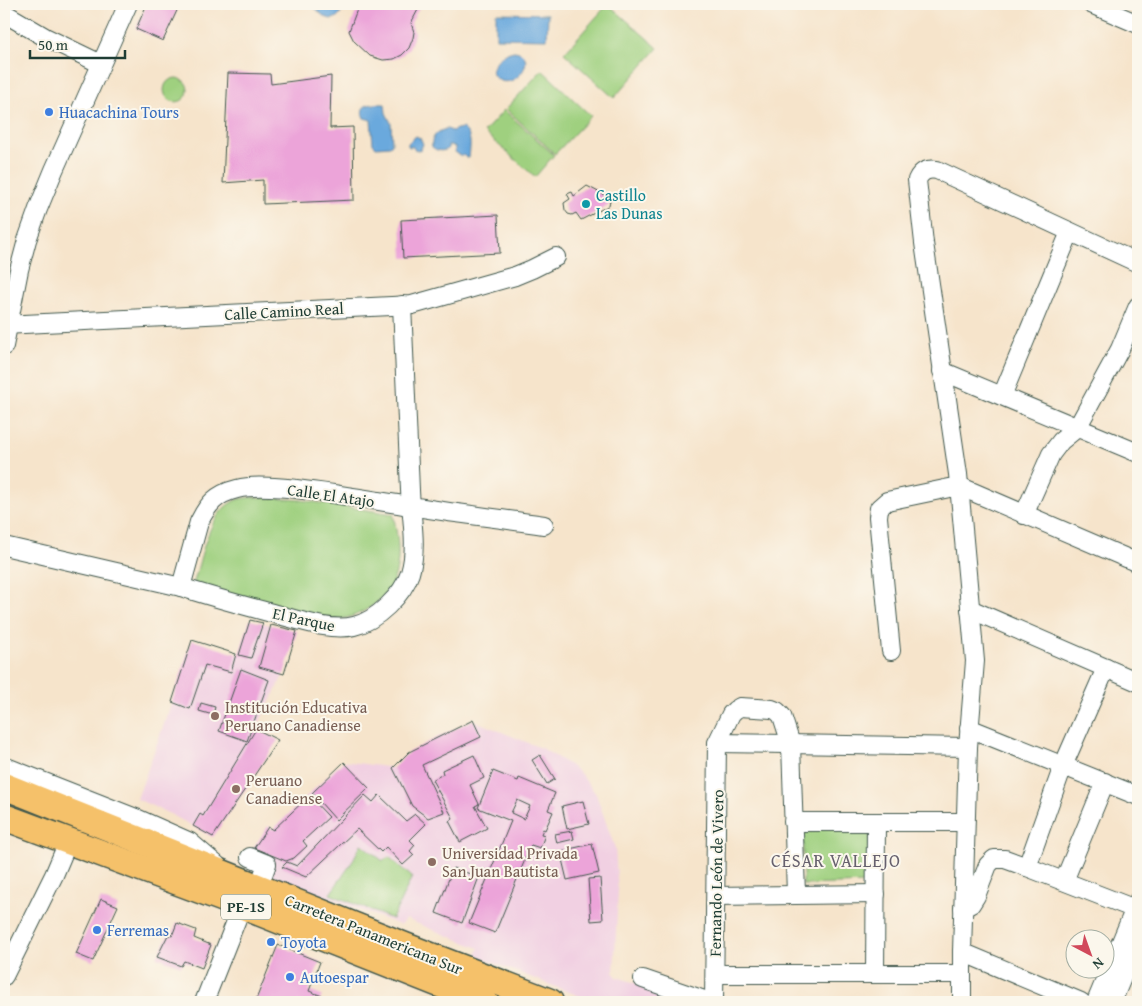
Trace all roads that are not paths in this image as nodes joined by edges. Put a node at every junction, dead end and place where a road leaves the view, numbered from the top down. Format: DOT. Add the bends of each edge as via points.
graph roads {
  1 [pos="128,4"];
  2 [pos="1091,4"];
  3 [pos="4,13"];
  4 [pos="1138,24"];
  5 [pos="101,64"];
  6 [pos="1070,232"];
  7 [pos="556,257"];
  8 [pos="1138,264"];
  9 [pos="402,305"];
  10 [pos="1138,306"];
  11 [pos="6,325"];
  12 [pos="4,346"];
  13 [pos="942,372"];
  14 [pos="1002,396"];
  15 [pos="1077,428"];
  16 [pos="1138,453"];
  17 [pos="959,486"];
  18 [pos="410,506"];
  19 [pos="1024,515"];
  20 [pos="544,525"];
  21 [pos="4,546"];
  22 [pos="1138,563"];
  23 [pos="181,587"];
  24 [pos="970,608"];
  25 [pos="891,651"];
  26 [pos="1106,668"];
  27 [pos="1138,682"];
  28 [pos="969,728"];
  29 [pos="718,743"];
  30 [pos="791,744"];
  31 [pos="968,747"];
  32 [pos="4,766"];
  33 [pos="1062,766"];
  34 [pos="1105,782"];
  35 [pos="4,786"];
  36 [pos="1138,796"];
  37 [pos="4,818"];
  38 [pos="793,822"];
  39 [pos="876,822"];
  40 [pos="965,822"];
  41 [pos="68,842"];
  42 [pos="250,857"];
  43 [pos="1027,867"];
  44 [pos="1064,881"];
  45 [pos="246,893"];
  46 [pos="796,894"];
  47 [pos="876,894"];
  48 [pos="716,896"];
  49 [pos="1137,905"];
  50 [pos="963,908"];
  51 [pos="1138,939"];
  52 [pos="962,952"];
  53 [pos="714,974"];
  54 [pos="875,974"];
  55 [pos="962,974"];
  56 [pos="4,976"];
  57 [pos="643,979"];
  58 [pos="204,1002"];
  59 [pos="485,1002"];
  60 [pos="550,1002"];
  61 [pos="710,1002"];
  62 [pos="714,1002"];
  63 [pos="962,1002"];
  64 [pos="1082,1002"];
  65 [pos="1096,1002"];
  66 [pos="1112,1002"];
  1 -- 5 [label="street"];
  2 -- 4 [label="street"];
  3 -- 5 [label="street"];
  5 -- 11 [label="street" via="32,224"];
  6 -- 8 [label="street"];
  6 -- 13 [label="street" via="938,170 932,168 923,172 917,185"];
  6 -- 14 [label="street"];
  7 -- 9 [label="street, Calle Camino Real" via="515,276"];
  9 -- 11 [label="street, Calle Camino Real"];
  9 -- 18 [label="street, El Parque"];
  10 -- 15 [label="street" via="1120,349"];
  11 -- 12 [label="street"];
  13 -- 14 [label="street"];
  13 -- 17 [label="street"];
  14 -- 15 [label="street"];
  15 -- 16 [label="street"];
  15 -- 19 [label="street" via="1050,454"];
  17 -- 19 [label="street"];
  17 -- 24 [label="street"];
  17 -- 25 [label="street" via="887,501 879,508"];
  18 -- 20 [label="street, Calle El Atajo"];
  18 -- 23 [label="street, Calle El Atajo" via="308,490 252,487 227,492 208,504 199,522"];
  18 -- 23 [label="street, El Parque" via="414,544 409,575 381,613 354,627 316,625"];
  19 -- 22 [label="street"];
  21 -- 23 [label="street, El Parque"];
  24 -- 26 [label="street"];
  24 -- 28 [label="street" via="975,661"];
  26 -- 27 [label="street"];
  26 -- 33 [label="street"];
  28 -- 31 [label="street"];
  28 -- 33 [label="street"];
  29 -- 30 [label="street"];
  29 -- 30 [label="street" via="731,714 740,707 777,711 782,716"];
  29 -- 48 [label="street, Fernando León de Vivero"];
  30 -- 31 [label="street"];
  30 -- 38 [label="street"];
  31 -- 40 [label="street"];
  32 -- 45 [label="street" via="190,842"];
  33 -- 34 [label="street"];
  33 -- 43 [label="street"];
  34 -- 36 [label="street"];
  34 -- 44 [label="street"];
  35 -- 45 [label="highway, Carretera Panamericana Sur / PE-1S"];
  37 -- 41 [label="highway, Carretera Panamericana Sur / PE-1S"];
  38 -- 39 [label="street"];
  38 -- 46 [label="street"];
  39 -- 40 [label="street"];
  39 -- 47 [label="street"];
  40 -- 50 [label="street"];
  41 -- 45 [label="highway, Carretera Panamericana Sur / PE-1S"];
  41 -- 56 [label="street"];
  42 -- 45 [label="street" via="267,864"];
  43 -- 44 [label="street"];
  43 -- 50 [label="street" via="1005,859 994,859 988,865 971,904"];
  44 -- 49 [label="street"];
  45 -- 58 [label="street"];
  45 -- 59 [label="highway, Carretera Panamericana Sur / PE-1S"];
  45 -- 60 [label="highway, Carretera Panamericana Sur / PE-1S" via="405,946"];
  46 -- 47 [label="street"];
  46 -- 48 [label="street"];
  47 -- 54 [label="street"];
  48 -- 53 [label="street, Fernando León de Vivero"];
  49 -- 65 [label="street"];
  50 -- 52 [label="street"];
  51 -- 66 [label="street"];
  52 -- 55 [label="street"];
  52 -- 64 [label="street"];
  53 -- 54 [label="street"];
  53 -- 62 [label="street, Fernando León de Vivero"];
  54 -- 55 [label="street"];
  55 -- 63 [label="street"];
  57 -- 61 [label="street"];
}
